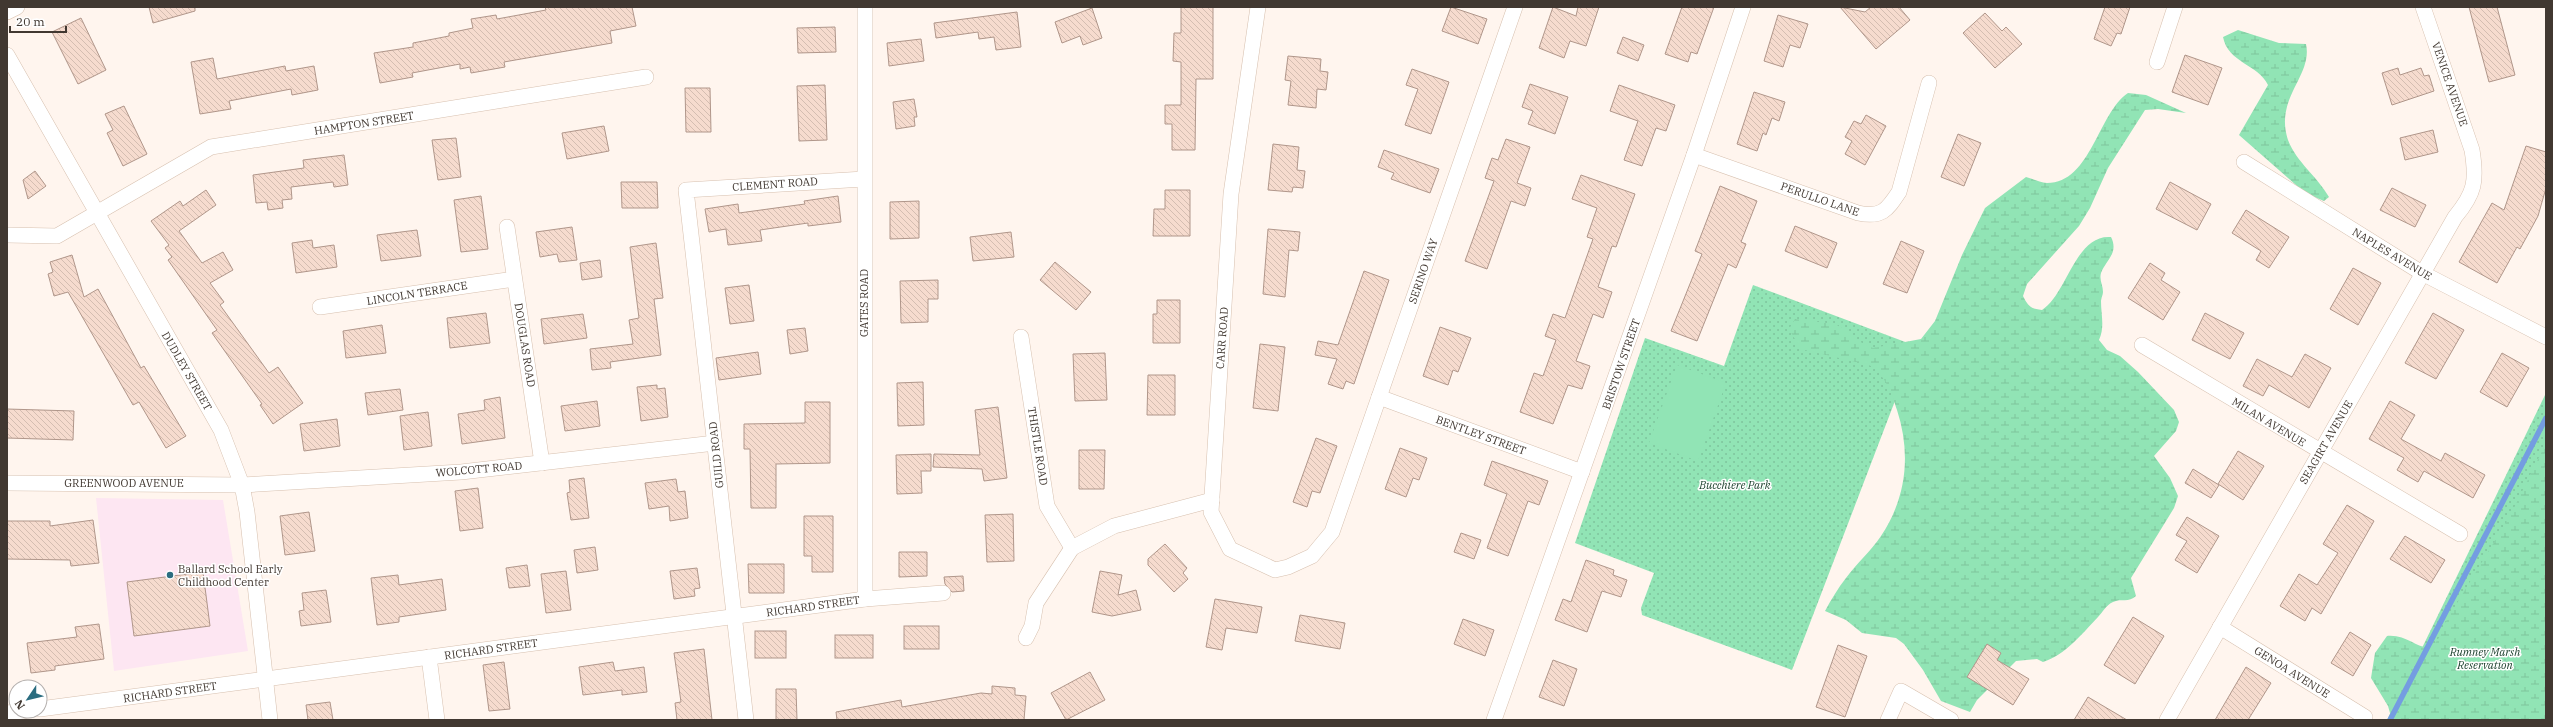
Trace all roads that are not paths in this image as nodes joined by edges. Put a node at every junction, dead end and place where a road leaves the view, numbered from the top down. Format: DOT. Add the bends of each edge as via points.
graph roads {
  1 [pos="17,7"];
  2 [pos="865,7"];
  3 [pos="1258,7"];
  4 [pos="1515,7"];
  5 [pos="1743,7"];
  6 [pos="2175,7"];
  7 [pos="2423,7"];
  8 [pos="7,12"];
  9 [pos="7,55"];
  10 [pos="2157,62"];
  11 [pos="646,77"];
  12 [pos="1929,83"];
  13 [pos="1694,155"];
  14 [pos="2244,162"];
  15 [pos="2474,162"];
  16 [pos="864,179"];
  17 [pos="686,190"];
  18 [pos="96,212"];
  19 [pos="507,227"];
  20 [pos="7,235"];
  21 [pos="2422,273"];
  22 [pos="514,278"];
  23 [pos="320,307"];
  24 [pos="1021,337"];
  25 [pos="2546,337"];
  26 [pos="2142,345"];
  27 [pos="1379,397"];
  28 [pos="715,443"];
  29 [pos="2319,452"];
  30 [pos="542,463"];
  31 [pos="1582,472"];
  32 [pos="7,482"];
  33 [pos="242,485"];
  34 [pos="1212,500"];
  35 [pos="2460,534"];
  36 [pos="1330,535"];
  37 [pos="1072,548"];
  38 [pos="943,593"];
  39 [pos="865,599"];
  40 [pos="734,616"];
  41 [pos="2220,627"];
  42 [pos="1026,638"];
  43 [pos="429,657"];
  44 [pos="265,679"];
  45 [pos="48,708"];
  46 [pos="2365,717"];
  47 [pos="270,720"];
  48 [pos="437,720"];
  49 [pos="746,720"];
  50 [pos="1494,720"];
  51 [pos="1888,720"];
  52 [pos="1951,720"];
  53 [pos="2166,720"];
  1 -- 8 [label="street"];
  2 -- 16 [label="street, GATES ROAD"];
  3 -- 34 [label="street, CARR ROAD" via="1231,194"];
  4 -- 27 [label="street, SERINO WAY"];
  5 -- 13 [label="street, BRISTOW STREET"];
  6 -- 10 [label="street"];
  7 -- 15 [label="street, VENICE AVENUE"];
  9 -- 18 [label="street, DUDLEY STREET"];
  11 -- 18 [label="street, HAMPTON STREET" via="211,147"];
  12 -- 13 [label="street, PERULLO LANE" via="1899,192 1891,206 1879,214 1858,213"];
  13 -- 31 [label="street, BRISTOW STREET"];
  14 -- 21 [label="street, NAPLES AVENUE"];
  15 -- 21 [label="street, SEAGIRT AVENUE" via="2476,172 2470,199 2455,217"];
  16 -- 17 [label="street, CLEMENT ROAD"];
  16 -- 39 [label="street, GATES ROAD"];
  17 -- 28 [label="street, GUILD ROAD"];
  18 -- 20 [label="street, HAMPTON STREET" via="57,236"];
  18 -- 33 [label="street, DUDLEY STREET" via="221,430"];
  19 -- 22 [label="street, DOUGLAS ROAD"];
  21 -- 25 [label="street, NAPLES AVENUE"];
  21 -- 29 [label="street, SEAGIRT AVENUE"];
  22 -- 23 [label="street, LINCOLN TERRACE"];
  22 -- 30 [label="street, DOUGLAS ROAD"];
  24 -- 37 [label="street, THISTLE ROAD" via="1047,506"];
  26 -- 29 [label="street, MILAN AVENUE"];
  27 -- 31 [label="street, BENTLEY STREET"];
  27 -- 36 [label="street, SERINO WAY"];
  28 -- 30 [label="street, WOLCOTT ROAD"];
  28 -- 40 [label="street, GUILD ROAD"];
  29 -- 35 [label="street, MILAN AVENUE"];
  29 -- 41 [label="street, SEAGIRT AVENUE"];
  30 -- 33 [label="street, WOLCOTT ROAD" via="461,472"];
  31 -- 50 [label="street, BRISTOW STREET"];
  32 -- 33 [label="street, GREENWOOD AVENUE"];
  33 -- 44 [label="street, DUDLEY STREET"];
  34 -- 36 [label="street, CARR ROAD" via="1211,512 1230,549 1275,570 1312,556"];
  34 -- 37 [label="street" via="1114,526"];
  37 -- 42 [label="street" via="1036,603 1032,626"];
  38 -- 39 [label="street, RICHARD STREET"];
  39 -- 40 [label="street, RICHARD STREET"];
  40 -- 43 [label="street, RICHARD STREET"];
  40 -- 49 [label="street, GUILD ROAD"];
  41 -- 46 [label="street, GENOA AVENUE"];
  41 -- 53 [label="street, SEAGIRT AVENUE"];
  43 -- 44 [label="street, RICHARD STREET"];
  43 -- 48 [label="street"];
  44 -- 45 [label="street, RICHARD STREET"];
  44 -- 47 [label="street, DUDLEY STREET"];
  51 -- 52 [label="street" via="1901,691"];
}
